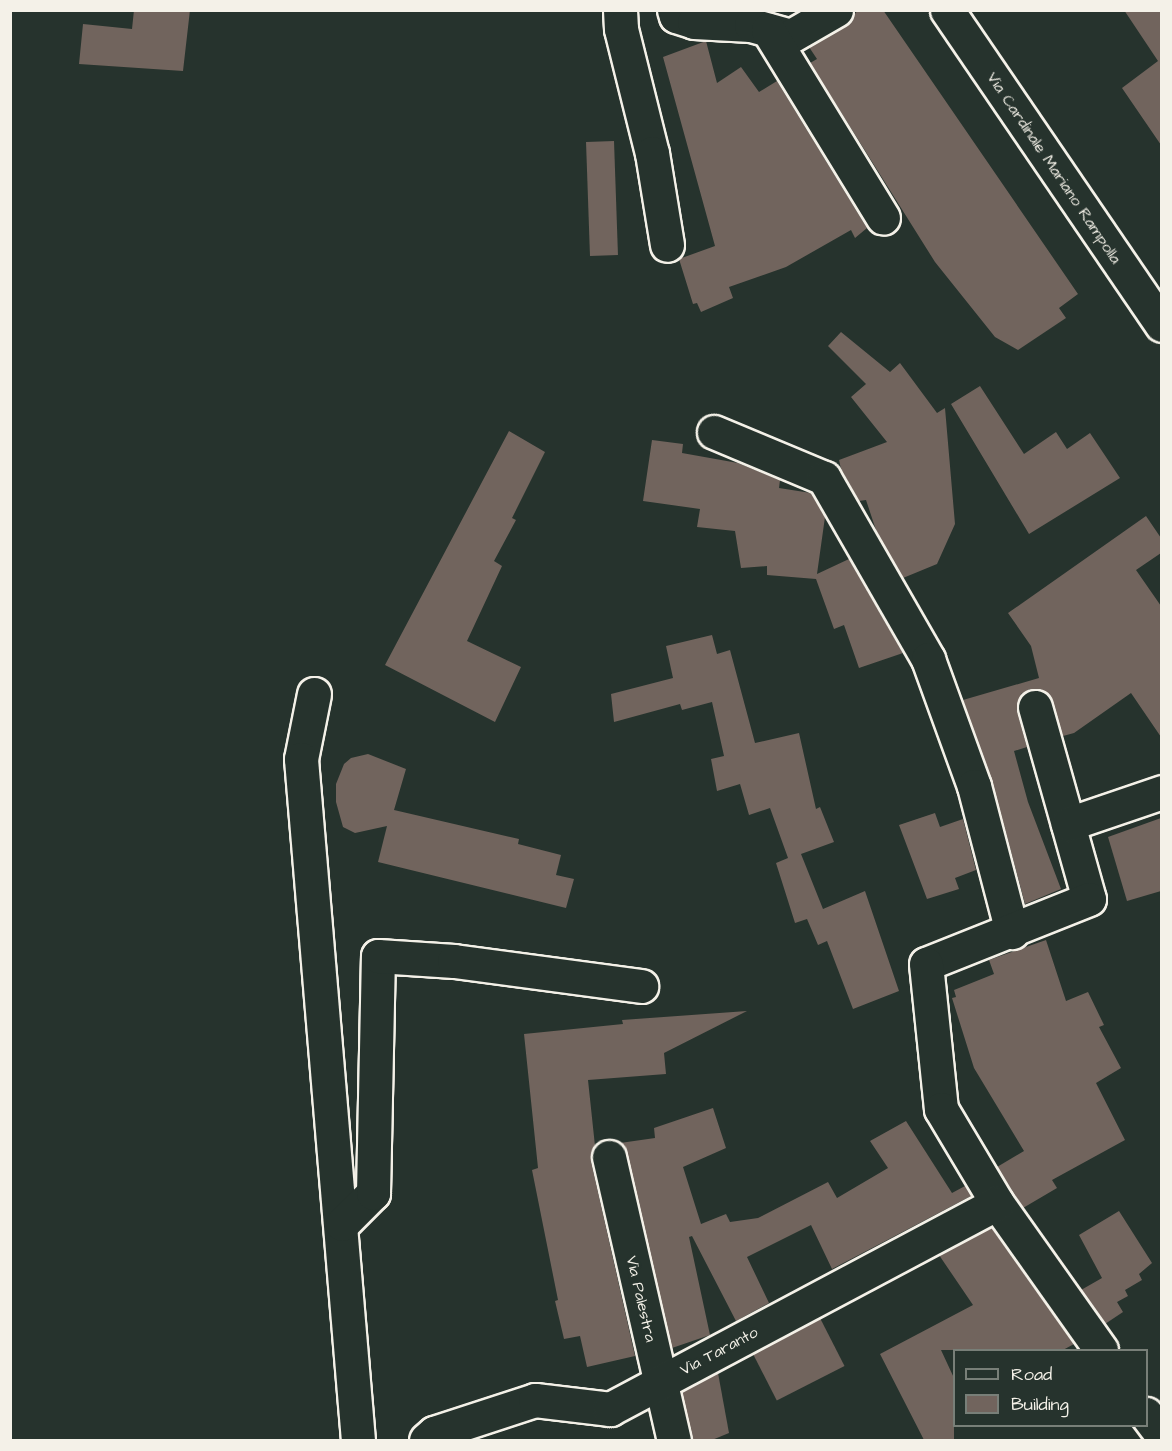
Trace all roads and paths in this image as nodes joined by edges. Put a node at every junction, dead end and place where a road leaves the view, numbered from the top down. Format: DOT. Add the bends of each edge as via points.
graph roads {
  1 [pos="620,10"];
  2 [pos="674,10"];
  3 [pos="836,10"];
  4 [pos="947,10"];
  5 [pos="768,30"];
  6 [pos="883,218"];
  7 [pos="667,245"];
  8 [pos="1161,325"];
  9 [pos="714,432"];
  10 [pos="314,694"];
  11 [pos="1035,706"];
  12 [pos="1161,792"];
  13 [pos="1068,824"];
  14 [pos="1012,932"];
  15 [pos="641,986"];
  16 [pos="609,1157"];
  17 [pos="997,1203"];
  18 [pos="342,1224"];
  19 [pos="1100,1349"];
  20 [pos="660,1383"];
  21 [pos="1148,1417"];
  22 [pos="1161,1435"];
  23 [pos="358,1440"];
  24 [pos="426,1440"];
  25 [pos="674,1440"];
  1 -- 7 [label="street" via="621,29 652,153"];
  2 -- 5 [label="street" via="676,16 694,22"];
  3 -- 5 [label="street" via="792,36"];
  4 -- 8 [label="street, Via Cardinale Mariano Rampolla"];
  5 -- 6 [label="street"];
  9 -- 14 [label="street" via="824,478 928,659 974,786"];
  10 -- 18 [label="street" via="301,759"];
  11 -- 13 [label="street"];
  12 -- 13 [label="street"];
  13 -- 14 [label="street" via="1089,899"];
  14 -- 17 [label="street" via="926,964 941,1109"];
  15 -- 18 [label="street" via="454,961 378,956 373,1192"];
  16 -- 20 [label="street, Via Palestra"];
  17 -- 19 [label="street"];
  17 -- 20 [label="street, Via Taranto"];
  18 -- 23 [label="street"];
  20 -- 24 [label="street, Via Taranto" via="610,1409 535,1400 434,1433"];
  20 -- 25 [label="street, Via Palestra"];
  21 -- 22 [label="street"];
}
